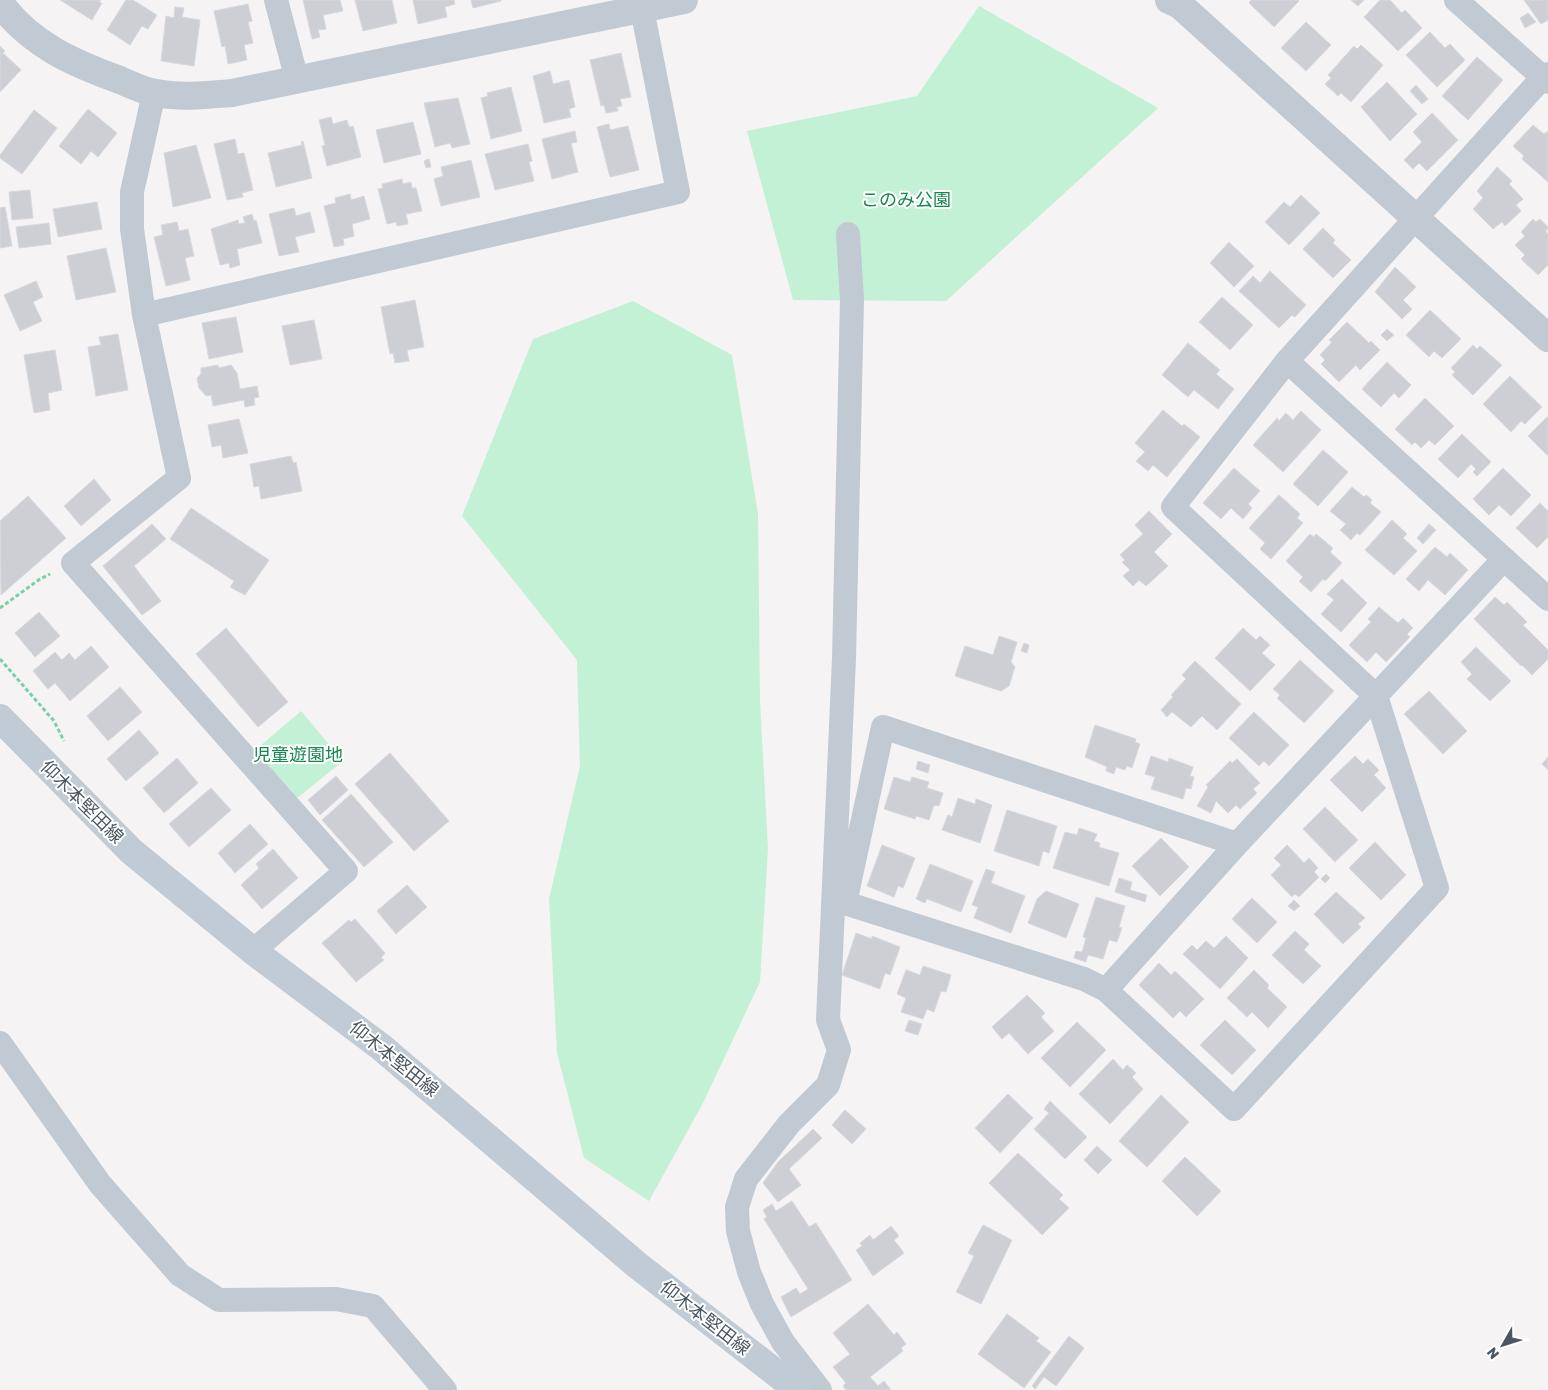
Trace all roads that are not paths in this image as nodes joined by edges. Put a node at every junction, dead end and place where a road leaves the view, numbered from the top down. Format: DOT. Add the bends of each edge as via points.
graph roads {
  1 [pos="276,0"];
  2 [pos="684,0"];
  3 [pos="1169,0"];
  4 [pos="1456,0"];
  5 [pos="0,3"];
  6 [pos="642,9"];
  7 [pos="1546,78"];
  8 [pos="297,80"];
  9 [pos="154,93"];
  10 [pos="1415,219"];
  11 [pos="848,234"];
  12 [pos="144,315"];
  13 [pos="1548,338"];
  14 [pos="1287,361"];
  15 [pos="1504,559"];
  16 [pos="1548,599"];
  17 [pos="1376,696"];
  18 [pos="3,728"];
  19 [pos="1238,844"];
  20 [pos="252,951"];
  21 [pos="1106,990"];
  22 [pos="0,1043"];
  23 [pos="446,1390"];
  24 [pos="798,1390"];
  25 [pos="820,1390"];
  1 -- 8 [label="street"];
  2 -- 6 [label="street"];
  3 -- 10 [label="street" via="1180,5"];
  4 -- 7 [label="street"];
  5 -- 9 [label="street" via="24,30 55,54"];
  6 -- 8 [label="street"];
  6 -- 12 [label="street" via="678,192"];
  7 -- 10 [label="street"];
  8 -- 9 [label="street" via="222,94"];
  9 -- 12 [label="street" via="132,192 132,229"];
  10 -- 13 [label="street"];
  10 -- 14 [label="street"];
  11 -- 25 [label="street" via="852,299 845,638 828,1020 839,1050 828,1085 789,1124 746,1179 737,1206 738,1231 762,1304 782,1342"];
  12 -- 20 [label="street" via="179,478 73,563 346,871"];
  14 -- 15 [label="street"];
  14 -- 17 [label="street" via="1173,508"];
  15 -- 16 [label="street"];
  15 -- 17 [label="street"];
  17 -- 19 [label="street"];
  17 -- 21 [label="street" via="1437,888 1234,1109"];
  18 -- 20 [label="main road, 仰木本堅田線" via="131,850"];
  19 -- 21 [label="street"];
  19 -- 21 [label="street" via="883,727 845,903 1084,979"];
  20 -- 24 [label="main road, 仰木本堅田線" via="381,1047 637,1265"];
  22 -- 23 [label="street" via="100,1184 180,1275 219,1300 336,1299 372,1306"];
}
